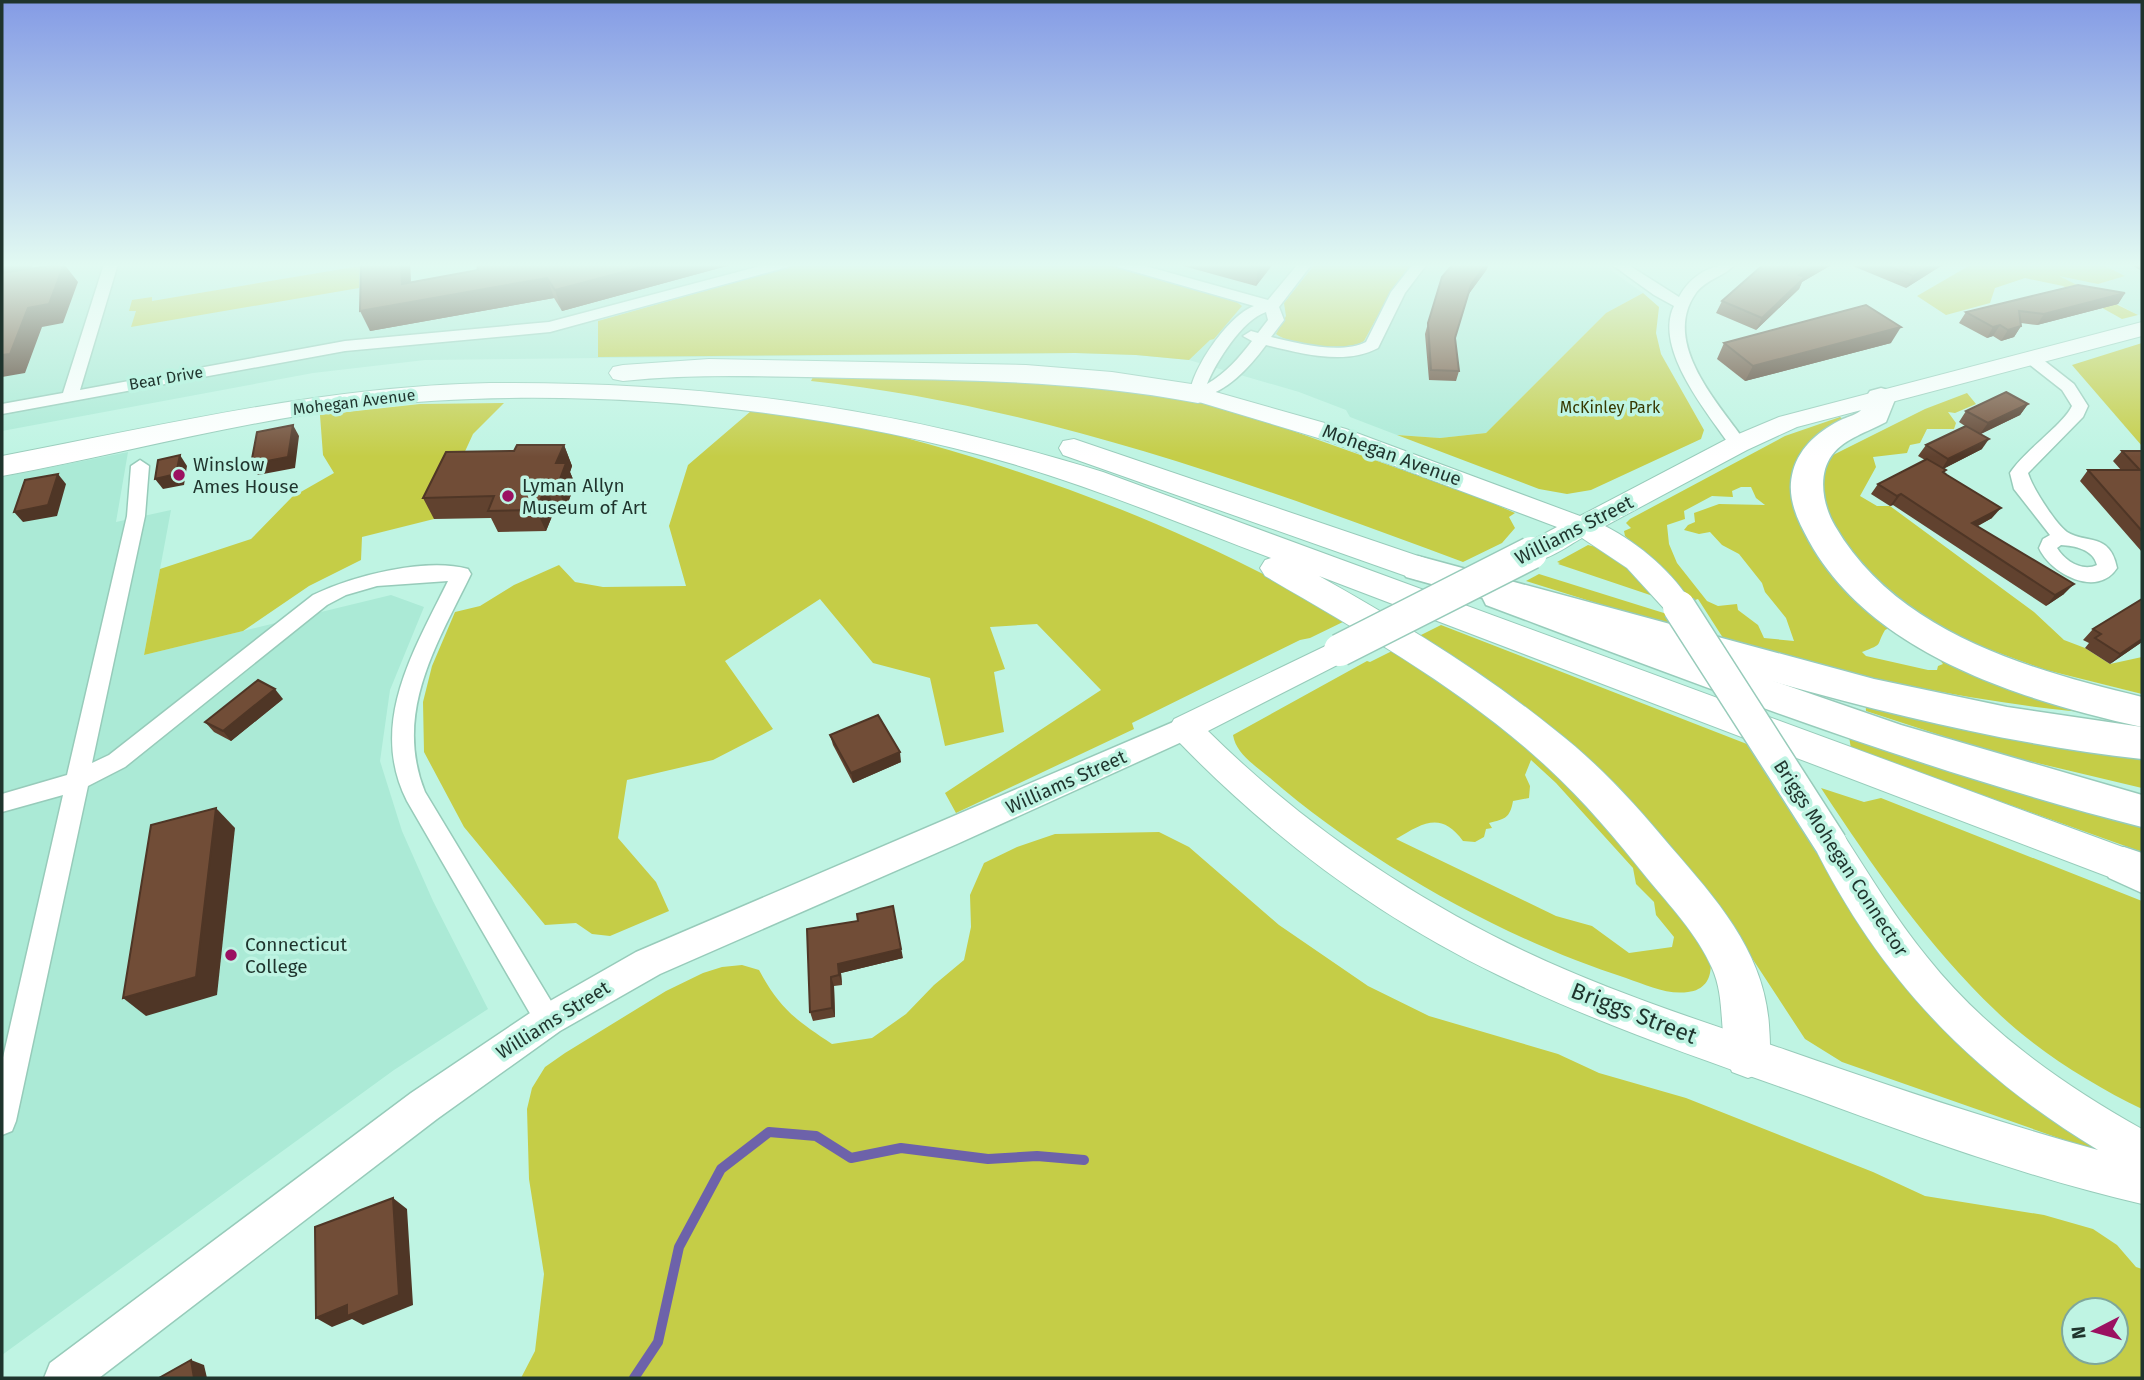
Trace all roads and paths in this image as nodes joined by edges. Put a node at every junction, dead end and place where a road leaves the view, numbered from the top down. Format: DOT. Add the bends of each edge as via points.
graph roads {
  1 [pos="91,328"];
  2 [pos="535,328"];
  3 [pos="1238,328"];
  4 [pos="1269,328"];
  5 [pos="1379,328"];
  6 [pos="1677,328"];
  7 [pos="2142,329"];
  8 [pos="1236,331"];
  9 [pos="1261,339"];
  10 [pos="2031,358"];
  11 [pos="613,375"];
  12 [pos="1198,394"];
  13 [pos="70,396"];
  14 [pos="1881,397"];
  15 [pos="2,409"];
  16 [pos="1738,444"];
  17 [pos="2,448"];
  18 [pos="2,466"];
  19 [pos="140,466"];
  20 [pos="1175,510"];
  21 [pos="1582,526"];
  22 [pos="2063,539"];
  23 [pos="1418,568"];
  24 [pos="2142,712"];
  25 [pos="1185,729"];
  26 [pos="2142,743"];
  27 [pos="77,781"];
  28 [pos="2,803"];
  29 [pos="2142,811"];
  30 [pos="2136,870"];
  31 [pos="548,1020"];
  32 [pos="1748,1056"];
  33 [pos="2,1121"];
  34 [pos="2142,1152"];
  35 [pos="2142,1183"];
  36 [pos="65,1378"];
  1 -- 13 [label="street"];
  2 -- 13 [label="street, Bear Drive" via="356,345"];
  3 -- 8 [label="street"];
  4 -- 9 [label="street"];
  5 -- 9 [label="street" via="1364,352 1343,353"];
  6 -- 16 [label="street" via="1683,358 1695,381"];
  7 -- 10 [label="main road, Williams Street"];
  8 -- 9 [label="street"];
  8 -- 12 [label="street" via="1204,369"];
  9 -- 12 [label="street" via="1224,383"];
  10 -- 14 [label="main road, Williams Street"];
  10 -- 22 [label="street" via="2068,387 2080,406 2020,473 2023,489"];
  11 -- 12 [label="highway" via="707,368 1013,373 1112,379"];
  11 -- 17 [label="highway, Mohegan Avenue" via="454,376 354,383"];
  11 -- 23 [label="highway" via="786,387 979,421 1142,469"];
  12 -- 21 [label="main road, Mohegan Avenue" via="1337,435"];
  13 -- 15 [label="street, Bear Drive"];
  14 -- 16 [label="main road, Williams Street" via="1815,413"];
  14 -- 24 [label="highway" via="1875,415 1831,438 1809,469 1808,505 1840,563 1893,611 1968,656 2032,682"];
  16 -- 21 [label="main road, Williams Street"];
  18 -- 20 [label="highway, Mohegan Avenue" via="369,397 562,391 710,398 825,412 960,440 1053,466"];
  19 -- 27 [label="street" via="136,516"];
  20 -- 30 [label="highway"];
  20 -- 32 [label="highway" via="1438,664 1544,741 1578,772 1679,886 1728,956 1743,994"];
  21 -- 25 [label="main road, Williams Street, bridge"];
  21 -- 34 [label="main road, Briggs Mohegan Connector, bridge" via="1639,564 1679,607 1898,948 1953,1015 2045,1093"];
  23 -- 26 [label="highway" via="1873,694 2009,724"];
  23 -- 29 [label="main road" via="1897,740"];
  25 -- 31 [label="street, Williams Street" via="648,963"];
  25 -- 32 [label="main road, Briggs Street" via="1264,805 1401,904 1514,964 1589,997"];
  27 -- 28 [label="street"];
  27 -- 31 [label="street" via="122,758 326,597 390,575 461,574 409,695 402,735 404,768 412,790"];
  27 -- 33 [label="street"];
  31 -- 36 [label="street, Williams Street" via="424,1106"];
  32 -- 35 [label="main road, Briggs Street" via="2031,1153"];
}
